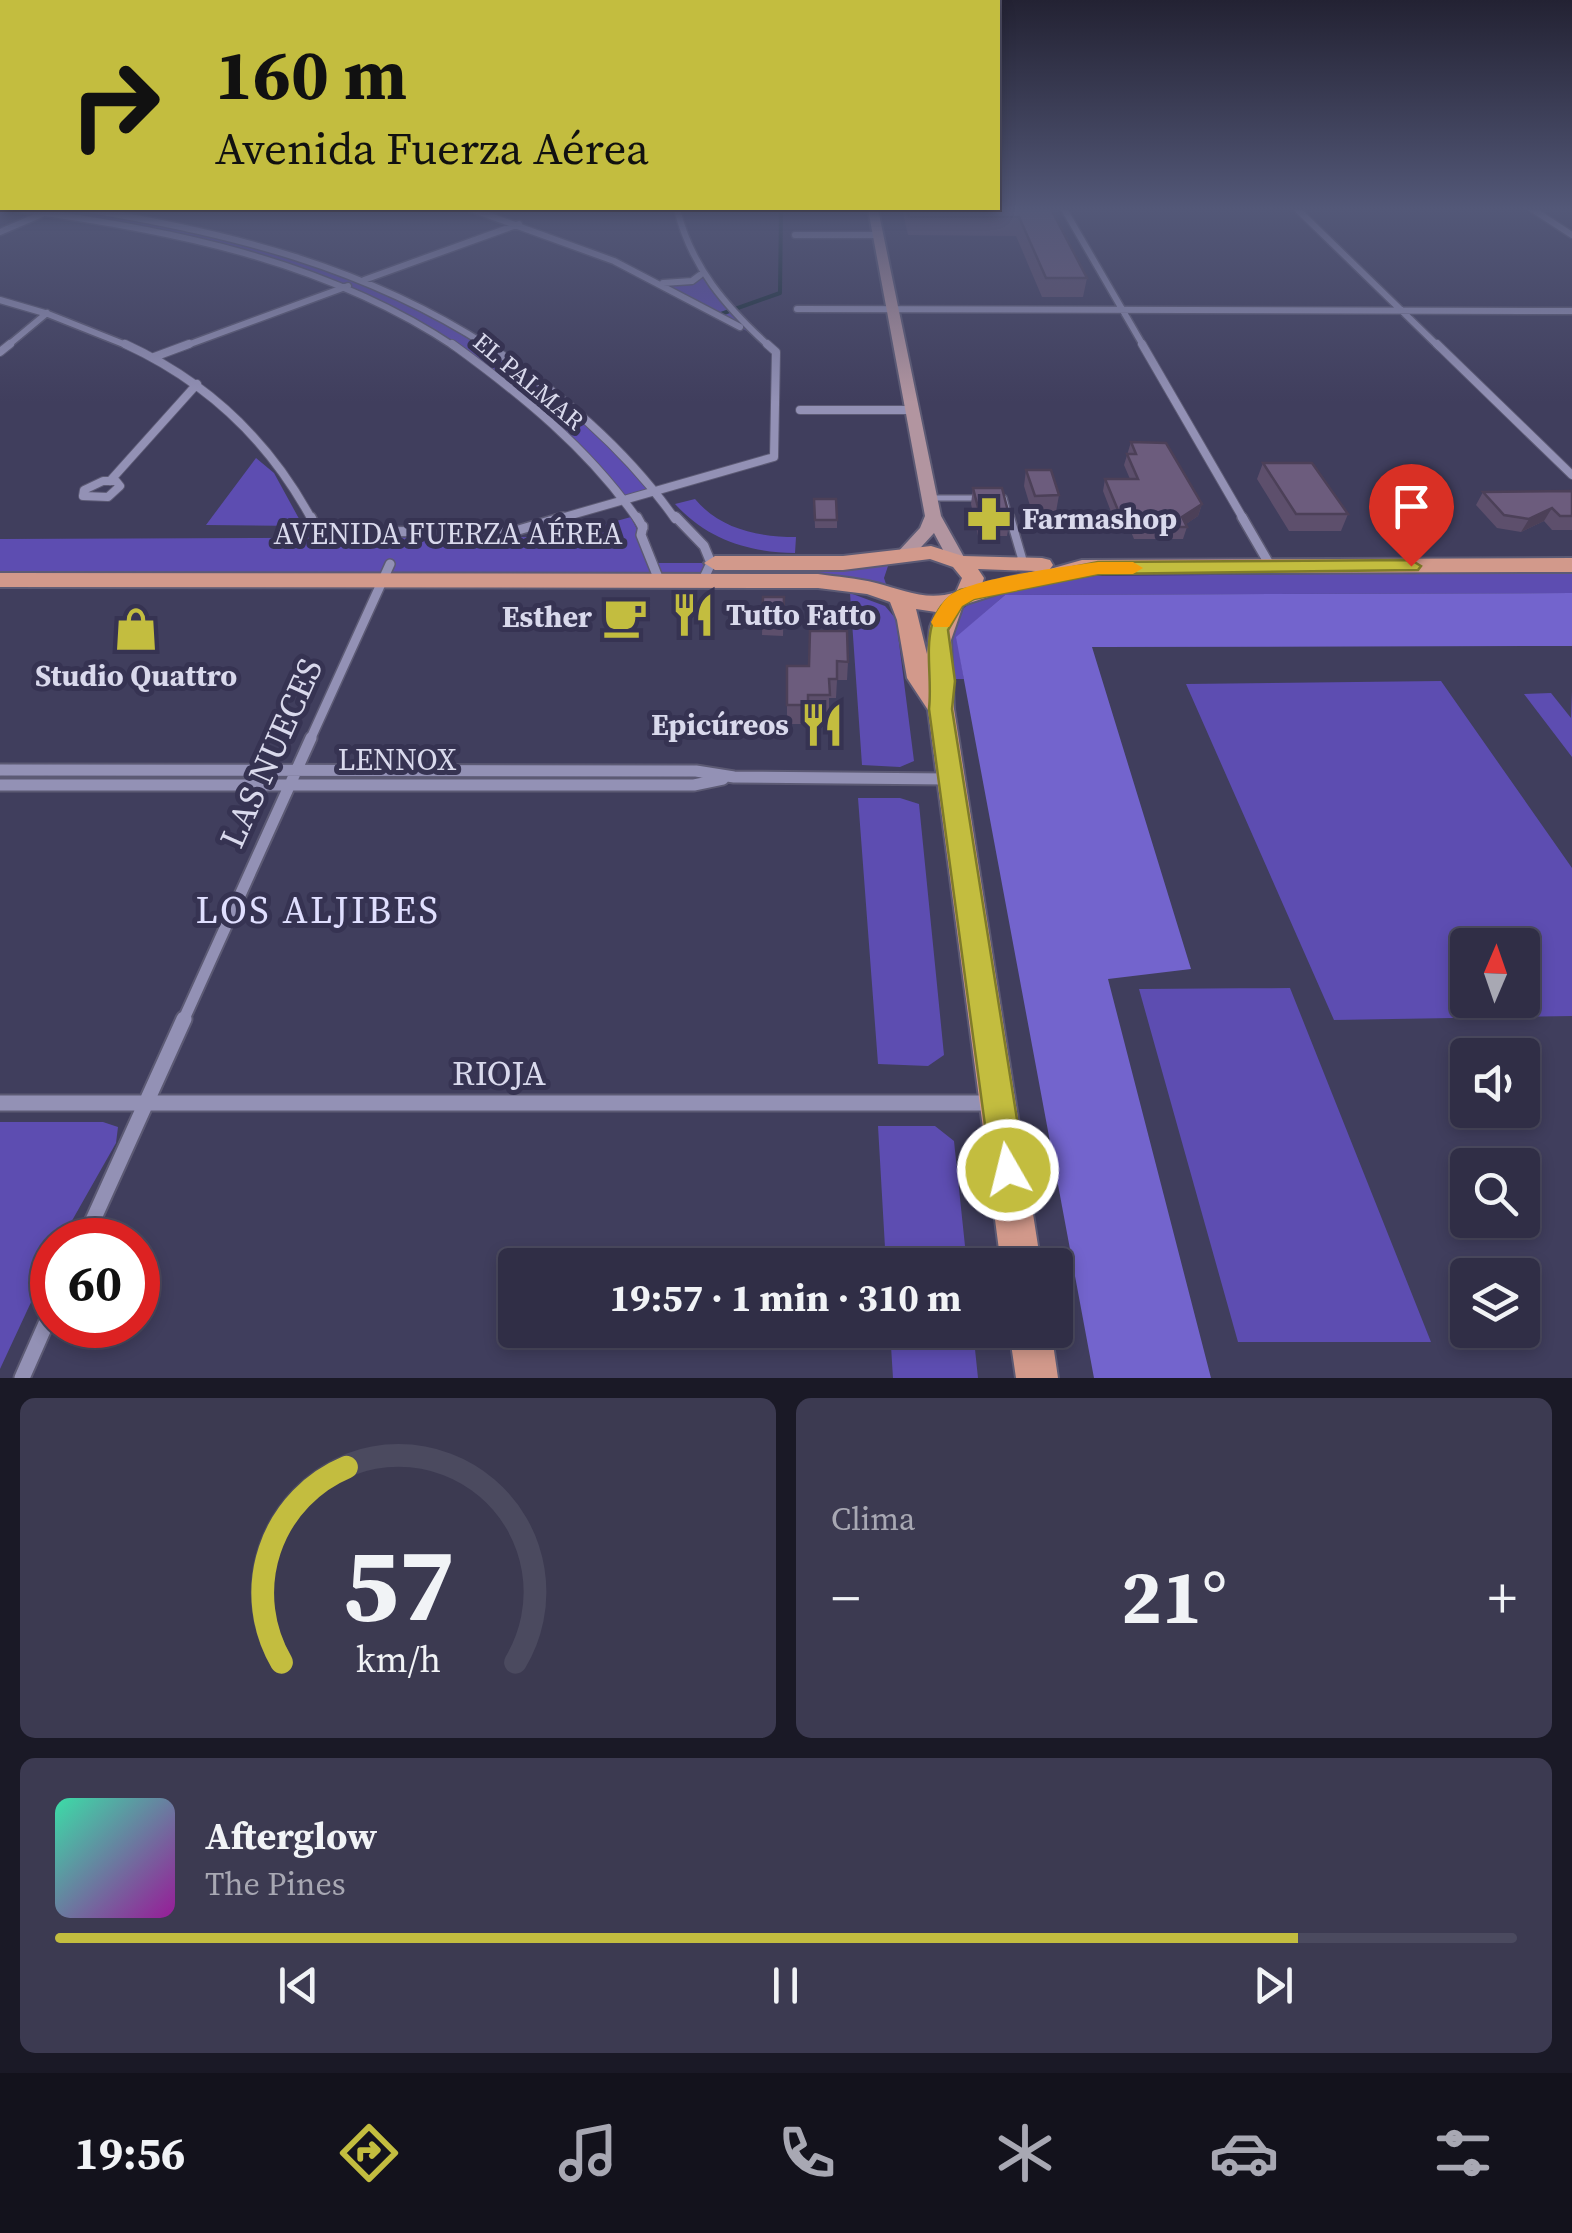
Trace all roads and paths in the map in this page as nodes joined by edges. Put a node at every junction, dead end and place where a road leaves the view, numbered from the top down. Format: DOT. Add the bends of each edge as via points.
graph roads {
  1 [pos="305,273"];
  2 [pos="346,273"];
  3 [pos="384,273"];
  4 [pos="638,273"];
  5 [pos="699,273"];
  6 [pos="884,273"];
  7 [pos="1101,273"];
  8 [pos="1362,273"];
  9 [pos="700,276"];
  10 [pos="366,280"];
  11 [pos="661,283"];
  12 [pos="346,287"];
  13 [pos="0,300"];
  14 [pos="797,309"];
  15 [pos="891,310"];
  16 [pos="1123,310"];
  17 [pos="1402,311"];
  18 [pos="1572,311"];
  19 [pos="47,313"];
  20 [pos="754,335"];
  21 [pos="0,352"];
  22 [pos="154,357"];
  23 [pos="197,384"];
  24 [pos="800,410"];
  25 [pos="912,410"];
  26 [pos="1572,475"];
  27 [pos="110,481"];
  28 [pos="651,492"];
  29 [pos="620,500"];
  30 [pos="932,507"];
  31 [pos="675,519"];
  32 [pos="642,528"];
  33 [pos="901,556"];
  34 [pos="959,560"];
  35 [pos="0,565"];
  36 [pos="1024,565"];
  37 [pos="1572,565"];
  38 [pos="1271,566"];
  39 [pos="1098,568"];
  40 [pos="386,572"];
  41 [pos="656,572"];
  42 [pos="707,572"];
  43 [pos="0,580"];
  44 [pos="897,595"];
  45 [pos="961,598"];
  46 [pos="941,709"];
  47 [pos="0,770"];
  48 [pos="296,770"];
  49 [pos="734,778"];
  50 [pos="951,778"];
  51 [pos="0,785"];
  52 [pos="290,785"];
  53 [pos="0,1103"];
  54 [pos="146,1103"];
  55 [pos="998,1103"];
  56 [pos="94,1218"];
  57 [pos="1019,1248"];
  58 [pos="35,1348"];
  59 [pos="1033,1348"];
  60 [pos="22,1378"];
  61 [pos="1037,1378"];
  1 -- 12 [label="street, EL PALMAR"];
  2 -- 10 [label="street, EL PALMAR"];
  3 -- 10 [label="street"];
  4 -- 11 [label="street"];
  5 -- 9 [label="street"];
  6 -- 15 [label="main road"];
  7 -- 16 [label="street"];
  8 -- 17 [label="street"];
  9 -- 11 [label="street"];
  9 -- 20 [label="street"];
  10 -- 12 [label="street"];
  10 -- 28 [label="street, EL PALMAR" via="452,320 534,375"];
  11 -- 20 [label="street"];
  12 -- 22 [label="street"];
  12 -- 29 [label="street, EL PALMAR" via="430,328 509,383"];
  13 -- 19 [label="street"];
  14 -- 15 [label="street"];
  15 -- 16 [label="street"];
  15 -- 25 [label="main road"];
  16 -- 17 [label="street"];
  16 -- 38 [label="street"];
  17 -- 18 [label="street"];
  17 -- 26 [label="street"];
  19 -- 21 [label="street"];
  19 -- 22 [label="street"];
  20 -- 28 [label="street" via="776,352 774,457"];
  22 -- 23 [label="street"];
  23 -- 27 [label="street"];
  23 -- 29 [label="street" via="280,462 314,523 335,532 515,530"];
  24 -- 25 [label="street"];
  25 -- 30 [label="main road"];
  28 -- 29 [label="street"];
  28 -- 31 [label="street, EL PALMAR"];
  28 -- 31 [label="street, EL PALMAR" via="666,500"];
  29 -- 32 [label="street, EL PALMAR"];
  29 -- 32 [label="street, EL PALMAR" via="639,515"];
  30 -- 33 [label="main road" via="928,530"];
  30 -- 34 [label="main road"];
  30 -- 36 [label="lane" via="1004,498"];
  31 -- 42 [label="street, EL PALMAR" via="704,546"];
  32 -- 41 [label="street, EL PALMAR"];
  33 -- 34 [label="main road, AVENIDA FUERZA AÉREA" via="931,552"];
  33 -- 42 [label="main road, AVENIDA FUERZA AÉREA"];
  33 -- 44 [label="main road" via="884,571"];
  34 -- 36 [label="main road, AVENIDA FUERZA AÉREA"];
  34 -- 45 [label="main road" via="973,578"];
  35 -- 40 [label="main road, AVENIDA FUERZA AÉREA"];
  36 -- 39 [label="main road, AVENIDA FUERZA AÉREA"];
  37 -- 38 [label="main road, AVENIDA FUERZA AÉREA"];
  38 -- 39 [label="main road, AVENIDA FUERZA AÉREA"];
  39 -- 45 [label="main road, AVENIDA FUERZA AÉREA"];
  40 -- 41 [label="main road, AVENIDA FUERZA AÉREA"];
  40 -- 43 [label="main road, AVENIDA FUERZA AÉREA"];
  40 -- 48 [label="street, LAS NUECES"];
  41 -- 42 [label="main road, AVENIDA FUERZA AÉREA"];
  42 -- 44 [label="main road, AVENIDA FUERZA AÉREA"];
  44 -- 45 [label="main road, AVENIDA FUERZA AÉREA" via="926,605"];
  44 -- 46 [label="main road" via="920,678"];
  45 -- 46 [label="main road" via="938,630"];
  46 -- 50 [label="main road"];
  47 -- 48 [label="street, LENNOX"];
  48 -- 49 [label="street, LENNOX" via="696,771"];
  48 -- 52 [label="street, LAS NUECES"];
  49 -- 50 [label="street, LENNOX"];
  49 -- 52 [label="street, LENNOX" via="694,785"];
  50 -- 55 [label="main road"];
  51 -- 52 [label="street, LENNOX"];
  52 -- 54 [label="street, LAS NUECES"];
  53 -- 54 [label="street, RIOJA"];
  54 -- 55 [label="street, RIOJA"];
  54 -- 56 [label="street, LAS NUECES"];
  55 -- 57 [label="main road"];
  58 -- 60 [label="street"];
  59 -- 61 [label="main road"];
}
